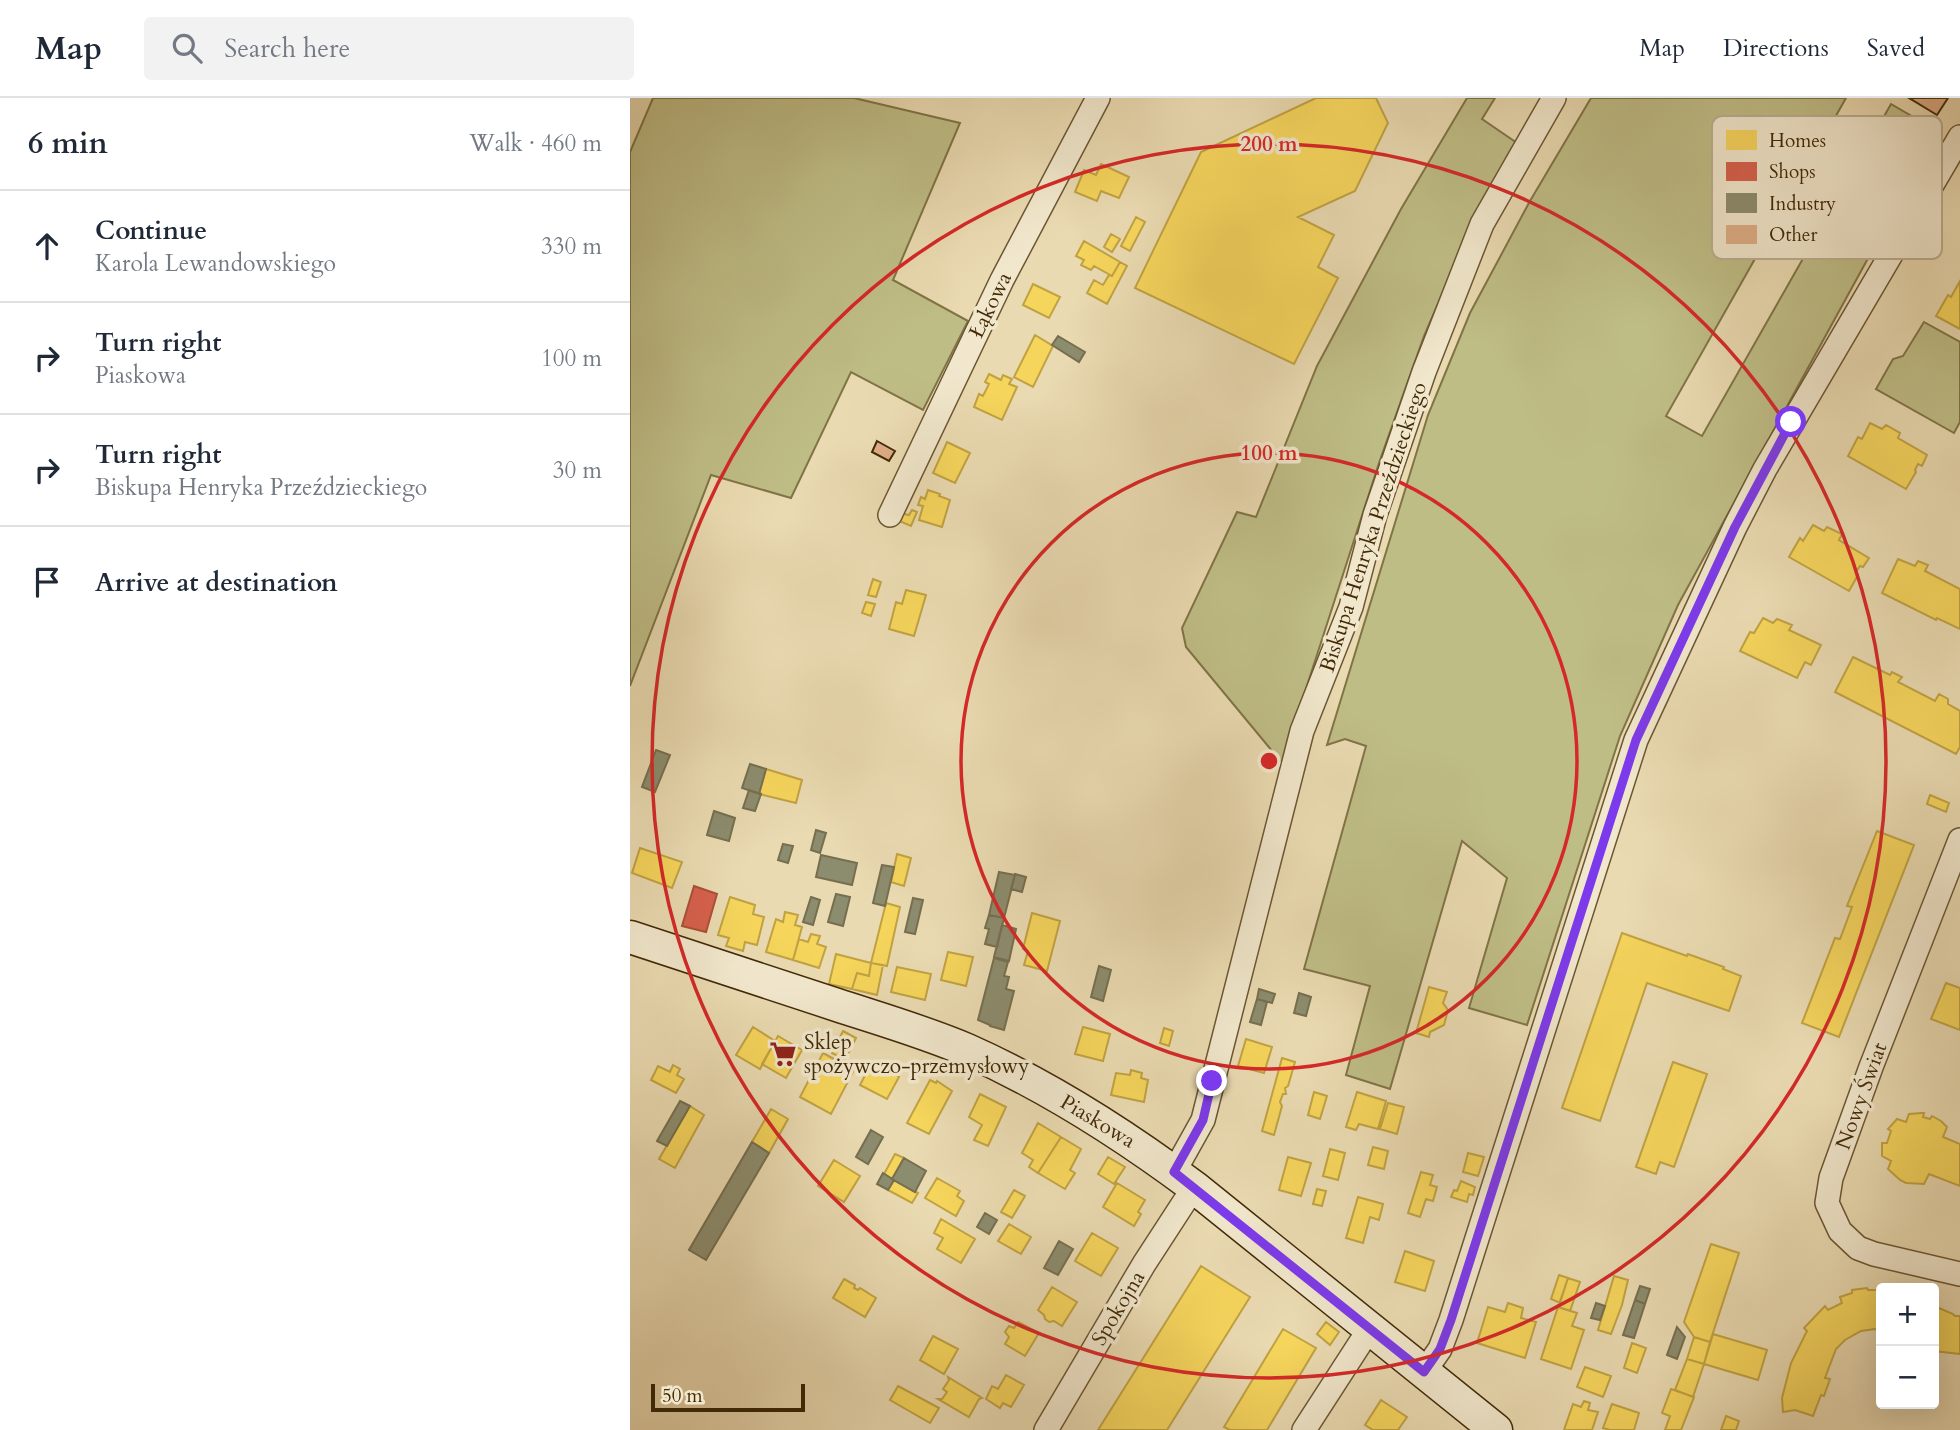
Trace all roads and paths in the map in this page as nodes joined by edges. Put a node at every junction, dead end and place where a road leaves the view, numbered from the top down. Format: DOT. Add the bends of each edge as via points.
graph roads {
  1 [pos="1098,98"];
  2 [pos="1554,98"];
  3 [pos="1960,136"];
  4 [pos="1942,167"];
  5 [pos="1888,259"];
  6 [pos="890,515"];
  7 [pos="1960,840"];
  8 [pos="630,937"];
  9 [pos="1184,1179"];
  10 [pos="1960,1274"];
  11 [pos="1370,1328"];
  12 [pos="1424,1372"];
  13 [pos="1046,1430"];
  14 [pos="1304,1430"];
  15 [pos="1496,1430"];
  1 -- 6 [label="street, Łąkowa" via="1002,280"];
  2 -- 9 [label="street, Biskupa Henryka Przeździeckiego" via="1482,224 1375,515 1351,607 1302,731"];
  3 -- 4 [label="street"];
  5 -- 12 [label="street" via="1765,469 1636,740 1451,1320 1440,1349"];
  7 -- 10 [label="street, Nowy Świat" via="1871,1067 1831,1178 1827,1203 1840,1231 1858,1248"];
  8 -- 9 [label="street, Piaskowa" via="965,1050 1093,1117"];
  9 -- 11 [label="street, Piaskowa"];
  9 -- 13 [label="street, Spokojna" via="1144,1264"];
  11 -- 12 [label="street, Piaskowa"];
  11 -- 14 [label="street"];
  12 -- 15 [label="street, Piaskowa"];
}
